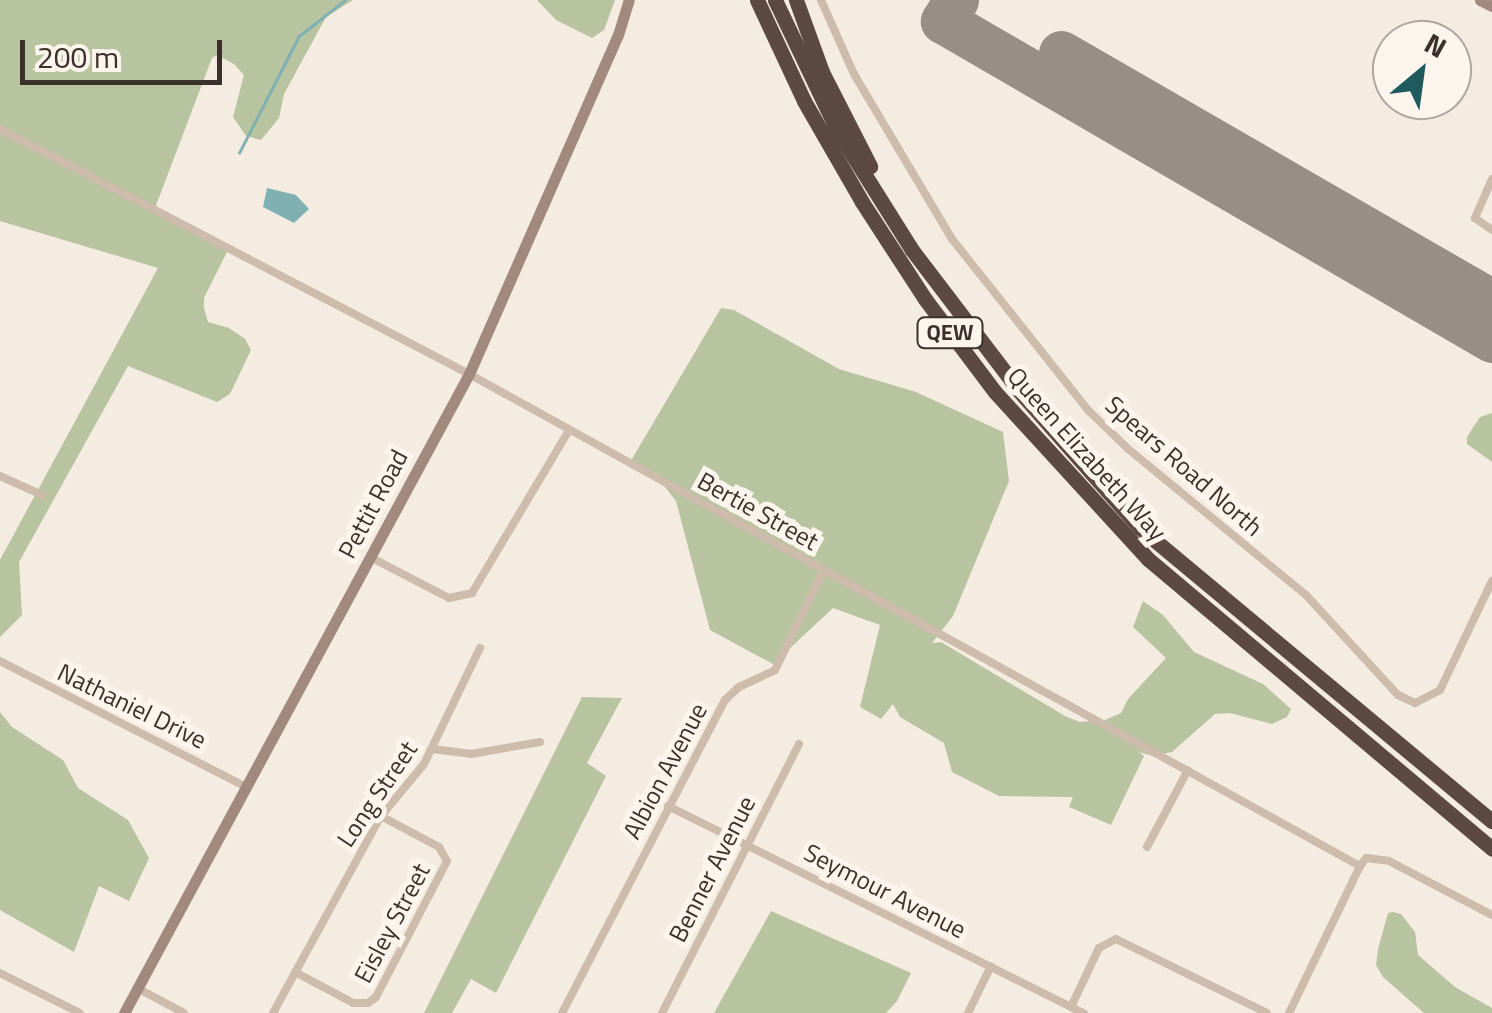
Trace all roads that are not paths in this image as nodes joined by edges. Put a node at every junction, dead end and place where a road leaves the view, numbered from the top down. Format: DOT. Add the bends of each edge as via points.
graph roads {
  1 [pos="629,0"];
  2 [pos="757,0"];
  3 [pos="775,0"];
  4 [pos="796,0"];
  5 [pos="821,0"];
  6 [pos="1480,0"];
  7 [pos="1492,6"];
  8 [pos="0,129"];
  9 [pos="1492,179"];
  10 [pos="1492,230"];
  11 [pos="912,250"];
  12 [pos="469,374"];
  13 [pos="569,430"];
  14 [pos="1,478"];
  15 [pos="42,496"];
  16 [pos="370,557"];
  17 [pos="824,570"];
  18 [pos="1492,581"];
  19 [pos="480,648"];
  20 [pos="0,661"];
  21 [pos="540,742"];
  22 [pos="799,744"];
  23 [pos="432,749"];
  24 [pos="1188,770"];
  25 [pos="246,786"];
  26 [pos="668,806"];
  27 [pos="380,816"];
  28 [pos="1492,820"];
  29 [pos="748,845"];
  30 [pos="1148,847"];
  31 [pos="1492,852"];
  32 [pos="1360,866"];
  33 [pos="1492,915"];
  34 [pos="990,966"];
  35 [pos="295,972"];
  36 [pos="0,973"];
  37 [pos="137,988"];
  38 [pos="1071,1007"];
  39 [pos="80,1013"];
  40 [pos="124,1013"];
  41 [pos="184,1013"];
  42 [pos="273,1013"];
  43 [pos="562,1013"];
  44 [pos="662,1013"];
  45 [pos="968,1013"];
  46 [pos="1084,1013"];
  47 [pos="1267,1013"];
  48 [pos="1290,1013"];
  1 -- 12 [label="street, Pettit Road"];
  2 -- 31 [label="highway, Queen Elizabeth Way / QEW" via="862,202 994,392 1148,560"];
  3 -- 11 [label="highway, Queen Elizabeth Way / QEW" via="838,132"];
  4 -- 11 [label="highway" via="822,72"];
  5 -- 18 [label="street, Spears Road North" via="854,74 952,239 1089,410 1306,595 1398,695 1415,703 1440,690"];
  6 -- 7 [label="street"];
  8 -- 12 [label="street, Bertie Street"];
  9 -- 10 [label="street" via="1475,218"];
  11 -- 28 [label="highway, Queen Elizabeth Way / QEW" via="1020,392 1140,528"];
  12 -- 13 [label="street, Bertie Street"];
  12 -- 16 [label="street, Pettit Road"];
  13 -- 16 [label="street" via="472,593 450,598"];
  13 -- 17 [label="street, Bertie Street"];
  14 -- 15 [label="street"];
  16 -- 25 [label="street, Pettit Road"];
  17 -- 24 [label="street, Bertie Street"];
  17 -- 26 [label="street, Albion Avenue" via="775,670 724,700"];
  19 -- 23 [label="street, Long Street"];
  20 -- 25 [label="street, Nathaniel Drive"];
  21 -- 23 [label="street" via="471,754"];
  22 -- 29 [label="street, Benner Avenue"];
  23 -- 27 [label="street, Long Street"];
  24 -- 30 [label="street"];
  24 -- 32 [label="street, Bertie Street"];
  25 -- 37 [label="street, Pettit Road"];
  26 -- 29 [label="street, Seymour Avenue"];
  26 -- 43 [label="street, Albion Avenue"];
  27 -- 35 [label="street, Long Street"];
  27 -- 35 [label="street, Eisley Street" via="439,847 447,861 376,997 354,1003"];
  29 -- 34 [label="street, Seymour Avenue"];
  29 -- 44 [label="street, Benner Avenue"];
  32 -- 33 [label="street, Bertie Street" via="1366,858 1389,861"];
  32 -- 48 [label="street"];
  34 -- 38 [label="street, Seymour Avenue"];
  34 -- 45 [label="street"];
  35 -- 42 [label="street, Long Street"];
  36 -- 39 [label="street"];
  37 -- 40 [label="street, Pettit Road"];
  37 -- 41 [label="street"];
  38 -- 46 [label="street, Seymour Avenue"];
  38 -- 47 [label="street" via="1106,942 1116,939"];
}
